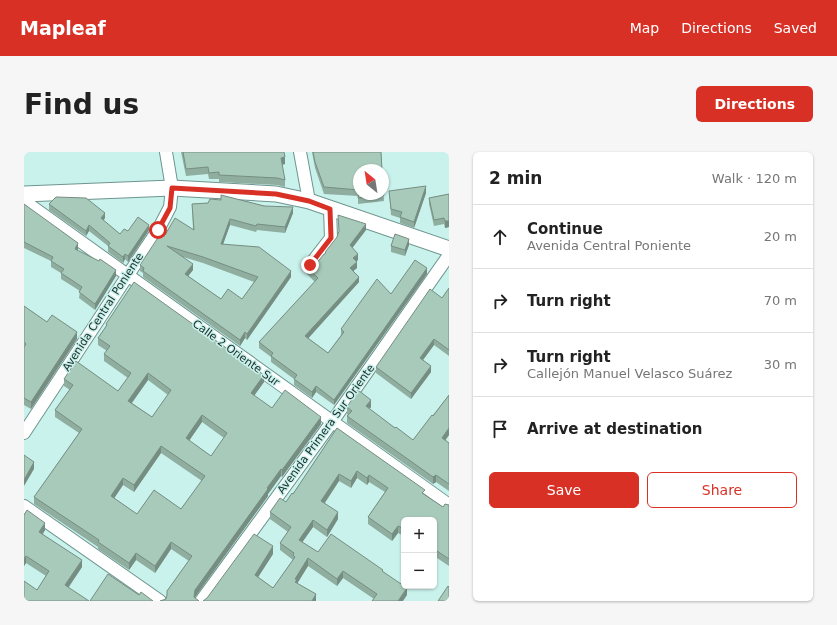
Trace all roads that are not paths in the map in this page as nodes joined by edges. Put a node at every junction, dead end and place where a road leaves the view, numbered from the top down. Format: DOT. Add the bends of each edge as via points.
graph roads {
  1 [pos="166,152"];
  2 [pos="300,152"];
  3 [pos="172,188"];
  4 [pos="24,194"];
  5 [pos="24,201"];
  6 [pos="309,201"];
  7 [pos="330,209"];
  8 [pos="449,249"];
  9 [pos="449,255"];
  10 [pos="310,265"];
  11 [pos="128,274"];
  12 [pos="332,422"];
  13 [pos="24,433"];
  14 [pos="449,505"];
  15 [pos="24,506"];
  16 [pos="160,601"];
  17 [pos="201,601"];
  1 -- 3 [label="street, Avenida Central Poniente"];
  2 -- 6 [label="street"];
  3 -- 4 [label="street"];
  3 -- 6 [label="street" via="276,194"];
  3 -- 11 [label="street, Avenida Central Poniente" via="170,208"];
  5 -- 11 [label="street, Calle 2 Oriente Sur"];
  6 -- 7 [label="street"];
  7 -- 8 [label="street"];
  7 -- 10 [label="street" via="331,238"];
  9 -- 12 [label="street, Avenida Primera Sur Oriente"];
  11 -- 12 [label="street, Calle 2 Oriente Sur"];
  11 -- 13 [label="street, Avenida Central Poniente"];
  12 -- 14 [label="street, Calle 2 Oriente Sur"];
  12 -- 17 [label="street, Avenida Primera Sur Oriente"];
  15 -- 16 [label="street"];
}
